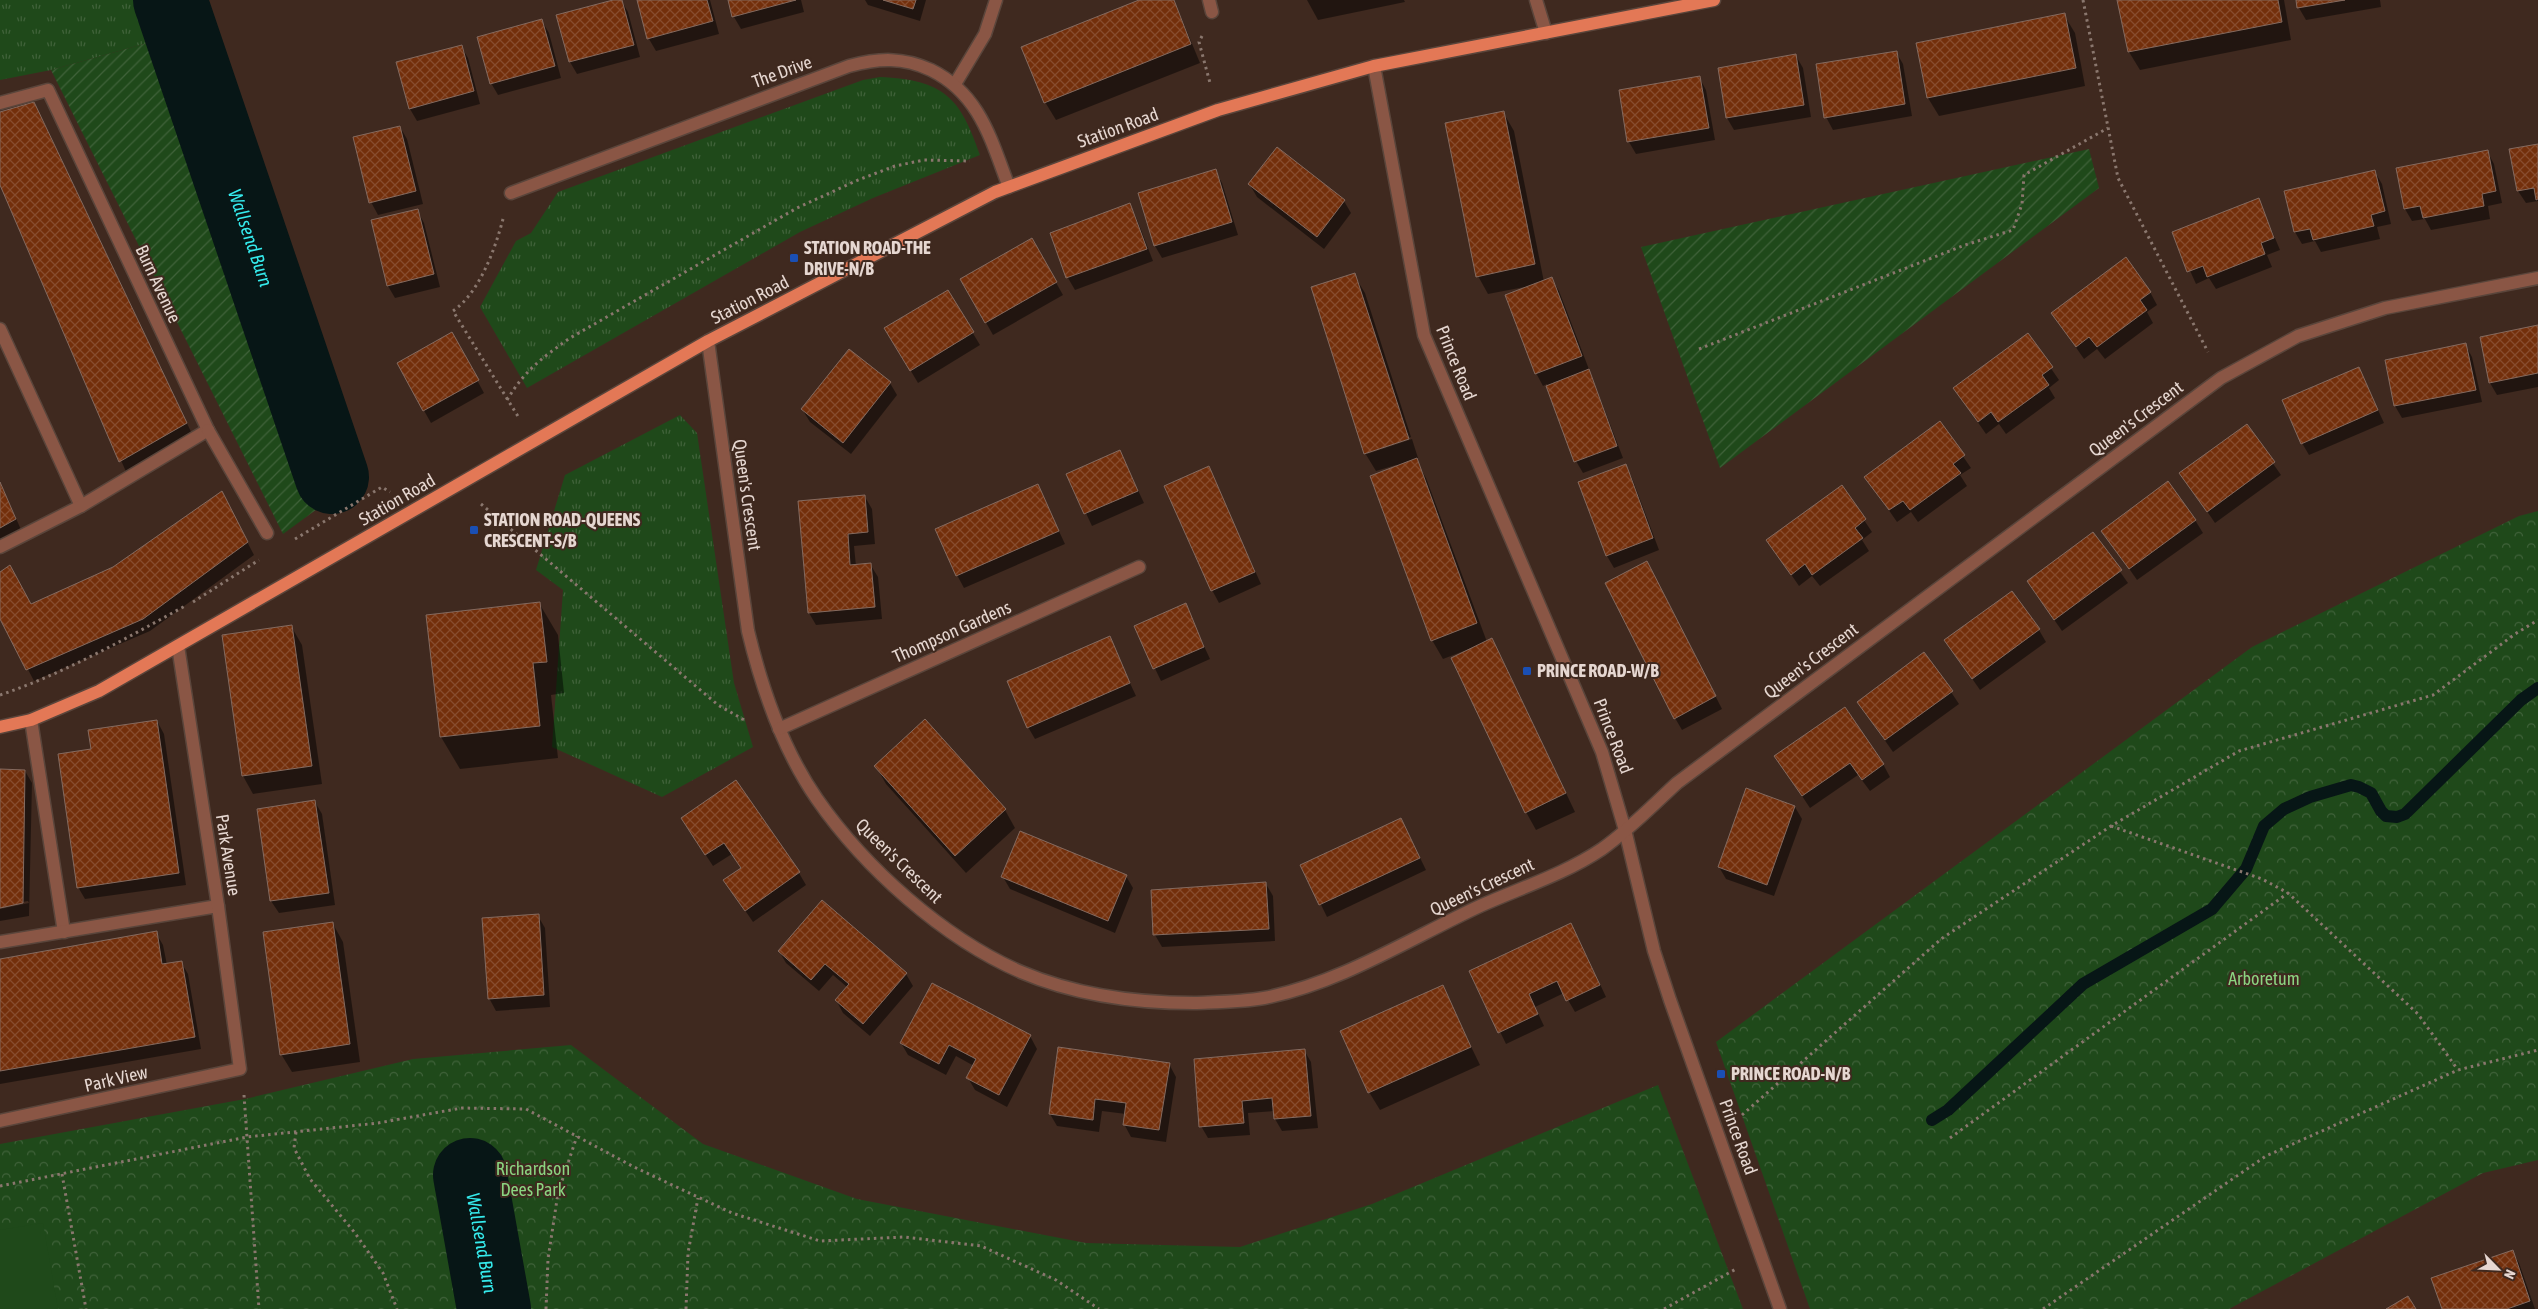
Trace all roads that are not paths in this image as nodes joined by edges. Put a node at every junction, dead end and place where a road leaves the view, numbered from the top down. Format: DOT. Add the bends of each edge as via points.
graph roads {
  1 [pos="996,0"];
  2 [pos="1536,0"];
  3 [pos="1714,0"];
  4 [pos="1546,33"];
  5 [pos="1374,66"];
  6 [pos="955,84"];
  7 [pos="0,102"];
  8 [pos="1010,187"];
  9 [pos="511,193"];
  10 [pos="2538,278"];
  11 [pos="0,329"];
  12 [pos="708,341"];
  13 [pos="208,430"];
  14 [pos="81,506"];
  15 [pos="267,533"];
  16 [pos="0,547"];
  17 [pos="1139,567"];
  18 [pos="178,646"];
  19 [pos="31,720"];
  20 [pos="0,727"];
  21 [pos="778,729"];
  22 [pos="1625,830"];
  23 [pos="218,906"];
  24 [pos="64,932"];
  25 [pos="0,942"];
  26 [pos="240,1069"];
  27 [pos="0,1121"];
  28 [pos="1780,1309"];
  1 -- 6 [label="street" via="985,34"];
  2 -- 4 [label="street"];
  3 -- 4 [label="main road, Station Road"];
  4 -- 5 [label="main road, Station Road"];
  5 -- 8 [label="main road, Station Road" via="1218,110"];
  5 -- 22 [label="street, Prince Road" via="1424,335 1602,752"];
  6 -- 8 [label="street, The Drive" via="978,111"];
  6 -- 9 [label="street, The Drive" via="906,60 864,62"];
  7 -- 13 [label="street, Burn Avenue" via="48,90"];
  8 -- 12 [label="main road, Station Road"];
  10 -- 22 [label="street, Queen's Crescent" via="2385,308 2315,330 2221,378 1677,783"];
  11 -- 14 [label="street"];
  12 -- 18 [label="main road, Station Road"];
  12 -- 21 [label="street, Queen's Crescent" via="748,631"];
  13 -- 14 [label="street"];
  13 -- 15 [label="street, Burn Avenue"];
  14 -- 16 [label="street"];
  17 -- 21 [label="street, Thompson Gardens"];
  18 -- 19 [label="main road, Station Road" via="99,691"];
  18 -- 23 [label="street, Park Avenue"];
  19 -- 20 [label="main road, Station Road"];
  19 -- 24 [label="street"];
  21 -- 22 [label="street, Queen's Crescent" via="815,797 836,824 868,860 917,905 974,946 1020,972 1059,986 1111,998 1161,1003 1214,1002 1262,999 1302,989 1343,974 1574,864"];
  22 -- 28 [label="street, Prince Road" via="1657,959"];
  23 -- 24 [label="street"];
  23 -- 26 [label="street, Park Avenue"];
  24 -- 25 [label="street"];
  26 -- 27 [label="street, Park View"];
}
